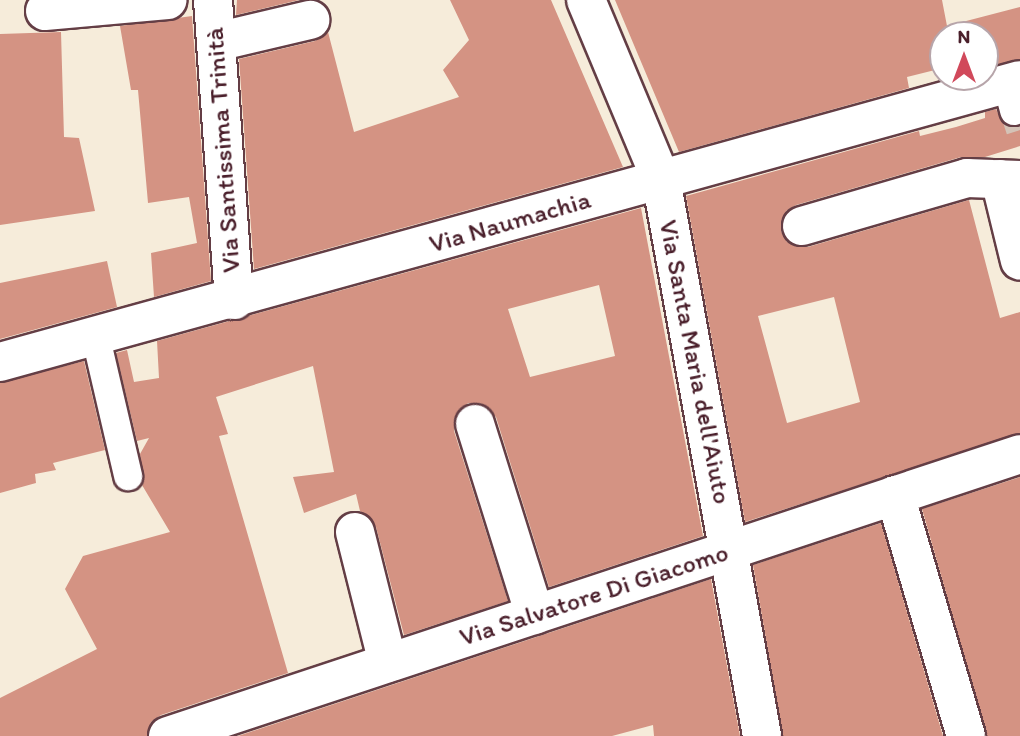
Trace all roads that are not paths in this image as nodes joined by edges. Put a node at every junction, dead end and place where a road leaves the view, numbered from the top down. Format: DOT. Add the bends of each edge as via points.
graph roads {
  1 [pos="168,0"];
  2 [pos="213,0"];
  3 [pos="586,0"];
  4 [pos="45,11"];
  5 [pos="310,20"];
  6 [pos="216,42"];
  7 [pos="1014,91"];
  8 [pos="661,179"];
  9 [pos="1010,180"];
  10 [pos="802,226"];
  11 [pos="1020,261"];
  12 [pos="234,300"];
  13 [pos="96,338"];
  14 [pos="0,362"];
  15 [pos="475,424"];
  16 [pos="1020,454"];
  17 [pos="128,476"];
  18 [pos="895,495"];
  19 [pos="355,532"];
  20 [pos="731,549"];
  21 [pos="535,615"];
  22 [pos="388,663"];
  23 [pos="168,736"];
  24 [pos="762,736"];
  25 [pos="966,736"];
  1 -- 4 [label="street"];
  2 -- 6 [label="street, Via Santissima Trinità"];
  3 -- 8 [label="street, Via Santa Maria dell'Aiuto"];
  5 -- 6 [label="street"];
  6 -- 12 [label="street, Via Santissima Trinità"];
  7 -- 8 [label="street, Via Naumachia"];
  8 -- 12 [label="street, Via Naumachia"];
  8 -- 20 [label="street, Via Santa Maria dell'Aiuto"];
  9 -- 10 [label="street" via="967,178"];
  9 -- 11 [label="street"];
  12 -- 13 [label="street, Via Naumachia"];
  13 -- 14 [label="street, Via Naumachia"];
  13 -- 17 [label="street"];
  15 -- 21 [label="street"];
  16 -- 18 [label="street, Via Salvatore Di Giacomo"];
  18 -- 20 [label="street, Via Salvatore Di Giacomo"];
  18 -- 25 [label="street"];
  19 -- 22 [label="street"];
  20 -- 21 [label="street, Via Salvatore Di Giacomo"];
  20 -- 24 [label="street, Via Santa Maria dell'Aiuto"];
  21 -- 22 [label="street, Via Salvatore Di Giacomo"];
  22 -- 23 [label="street, Via Salvatore Di Giacomo"];
}
